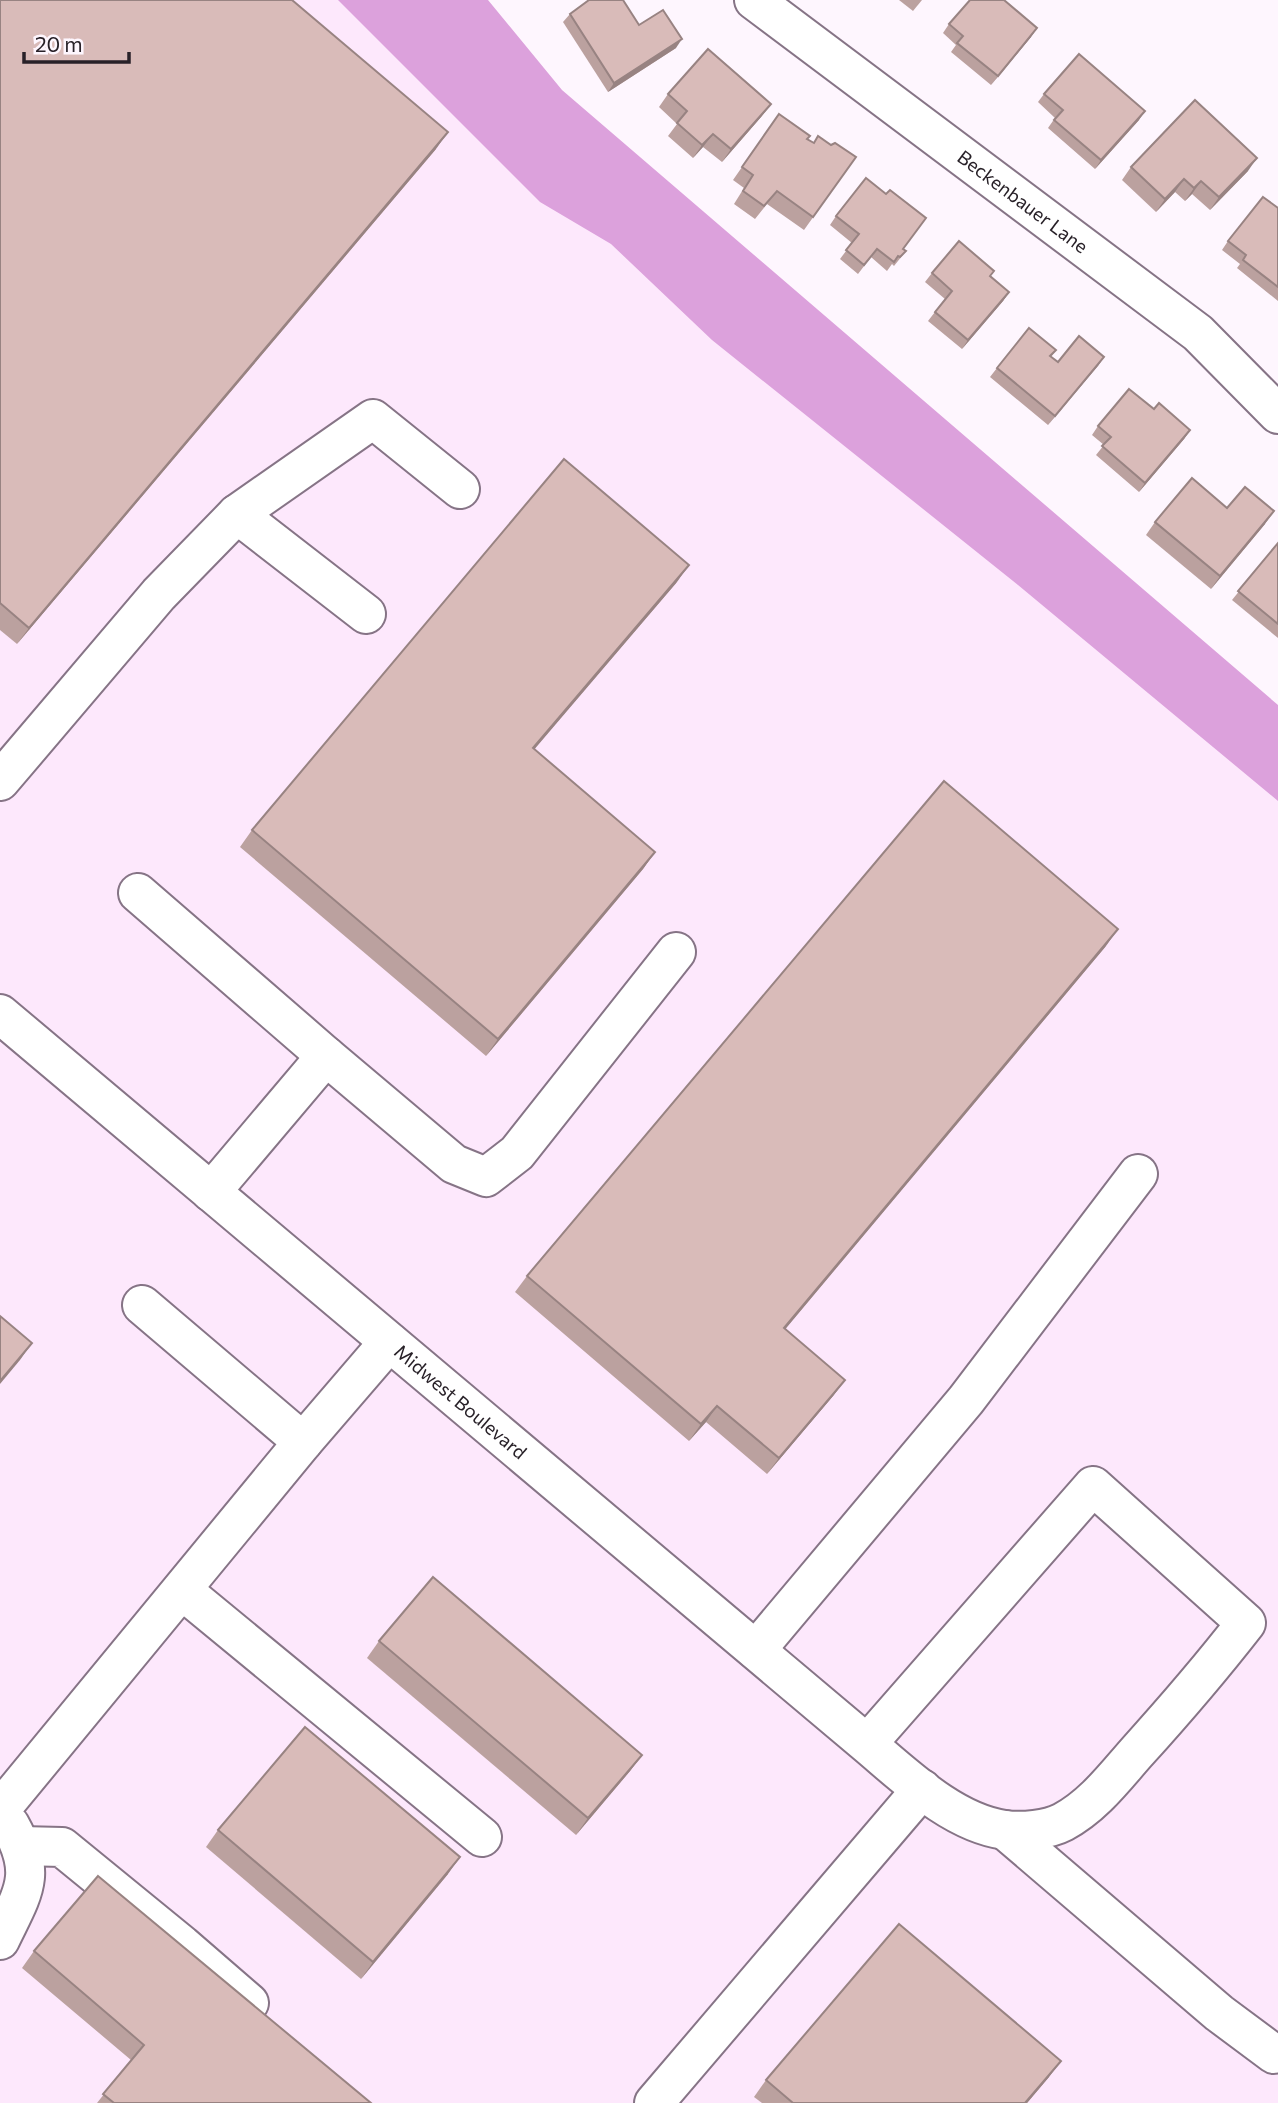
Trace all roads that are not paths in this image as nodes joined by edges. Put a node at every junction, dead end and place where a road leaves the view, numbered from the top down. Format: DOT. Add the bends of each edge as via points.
graph roads {
  1 [pos="755,1"];
  2 [pos="1278,414"];
  3 [pos="460,489"];
  4 [pos="237,514"];
  5 [pos="366,614"];
  6 [pos="0,781"];
  7 [pos="138,893"];
  8 [pos="676,952"];
  9 [pos="0,1014"];
  10 [pos="326,1056"];
  11 [pos="1138,1174"];
  12 [pos="211,1192"];
  13 [pos="142,1305"];
  14 [pos="389,1342"];
  15 [pos="303,1442"];
  16 [pos="182,1590"];
  17 [pos="756,1650"];
  18 [pos="867,1744"];
  19 [pos="922,1789"];
  20 [pos="0,1809"];
  21 [pos="1005,1830"];
  22 [pos="482,1837"];
  23 [pos="21,1846"];
  24 [pos="0,1940"];
  25 [pos="277,2027"];
  26 [pos="1278,2053"];
  27 [pos="654,2103"];
  1 -- 2 [label="street, Beckenbauer Lane" via="1188,324"];
  3 -- 4 [label="street" via="373,419"];
  4 -- 5 [label="street"];
  4 -- 6 [label="street" via="159,594"];
  7 -- 10 [label="street"];
  8 -- 10 [label="street" via="517,1153 486,1177 454,1164"];
  9 -- 12 [label="street, Midwest Boulevard"];
  10 -- 12 [label="street"];
  11 -- 17 [label="street" via="966,1400"];
  12 -- 14 [label="street, Midwest Boulevard"];
  13 -- 15 [label="street"];
  14 -- 15 [label="street"];
  14 -- 17 [label="street, Midwest Boulevard"];
  15 -- 16 [label="street"];
  16 -- 20 [label="street"];
  16 -- 22 [label="street"];
  17 -- 18 [label="street, Midwest Boulevard"];
  18 -- 19 [label="street, Midwest Boulevard"];
  18 -- 21 [label="street" via="1093,1486 1246,1623 1092,1802 1061,1823"];
  19 -- 21 [label="street, Midwest Boulevard" via="974,1821"];
  19 -- 27 [label="street"];
  20 -- 23 [label="street"];
  21 -- 26 [label="street" via="1219,2013"];
  23 -- 24 [label="street" via="27,1875"];
  23 -- 25 [label="street" via="62,1847"];
}
